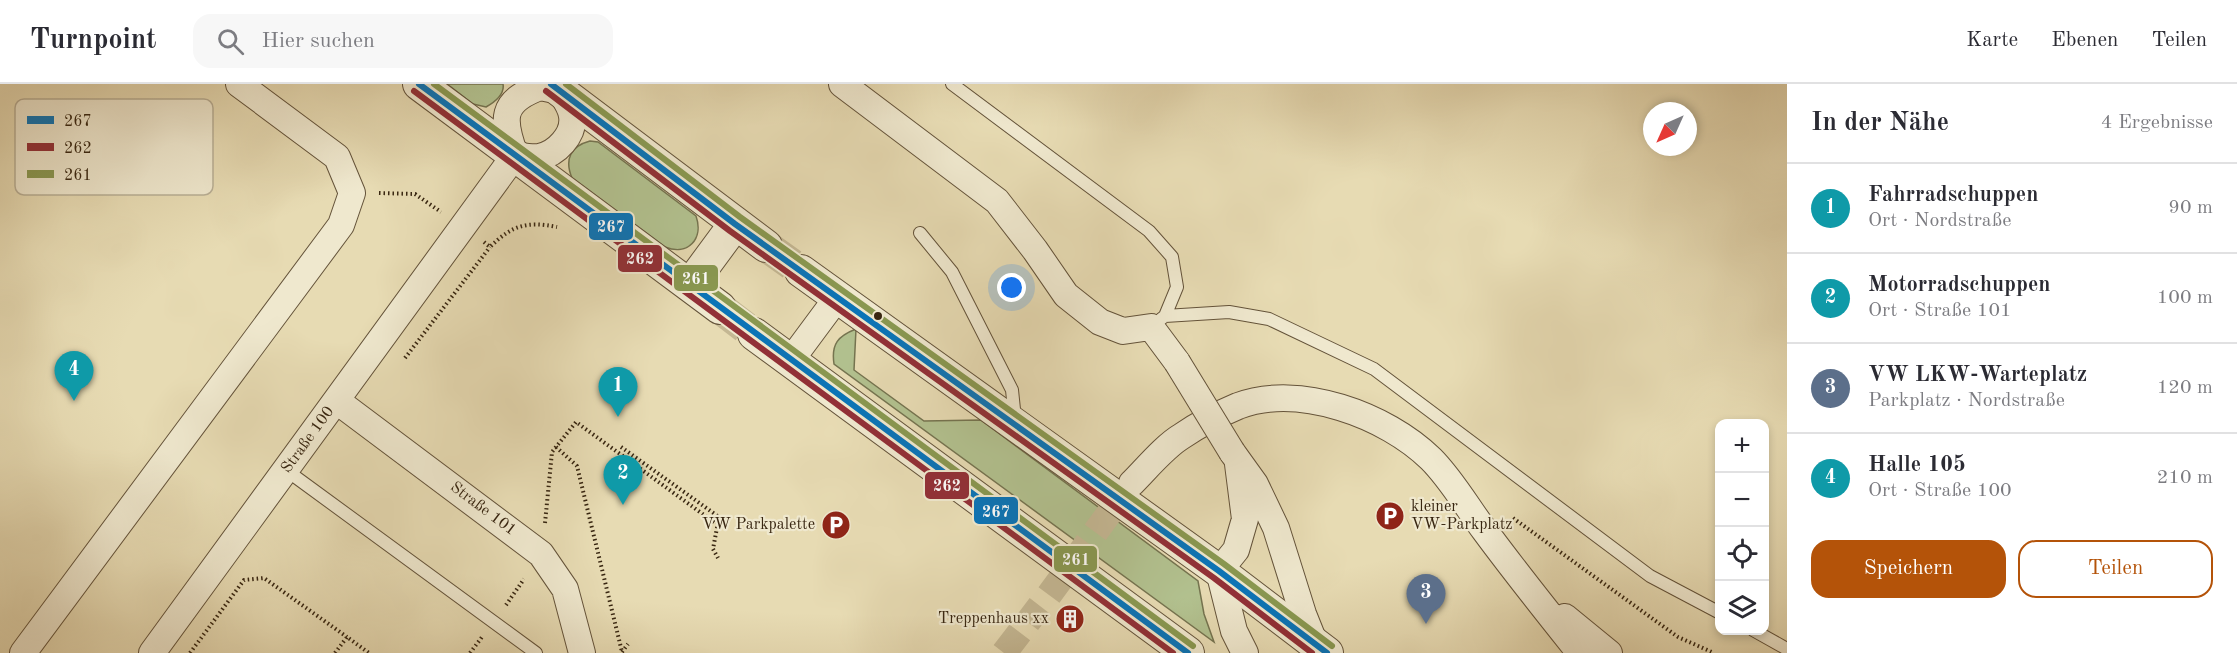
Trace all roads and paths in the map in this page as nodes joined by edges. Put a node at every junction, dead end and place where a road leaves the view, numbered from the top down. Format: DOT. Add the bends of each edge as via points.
graph roads {
  1 [pos="239,84"];
  2 [pos="418,84"];
  3 [pos="842,84"];
  4 [pos="952,84"];
  5 [pos="556,87"];
  6 [pos="515,155"];
  7 [pos="352,193"];
  8 [pos="735,224"];
  9 [pos="463,227"];
  10 [pos="560,227"];
  11 [pos="920,233"];
  12 [pos="766,246"];
  13 [pos="490,247"];
  14 [pos="801,272"];
  15 [pos="690,285"];
  16 [pos="837,297"];
  17 [pos="720,308"];
  18 [pos="1158,322"];
  19 [pos="754,334"];
  20 [pos="404,359"];
  21 [pos="791,360"];
  22 [pos="337,401"];
  23 [pos="576,422"];
  24 [pos="1016,426"];
  25 [pos="556,447"];
  26 [pos="621,447"];
  27 [pos="1235,456"];
  28 [pos="286,470"];
  29 [pos="1132,483"];
  30 [pos="1510,517"];
  31 [pos="715,523"];
  32 [pos="718,558"];
  33 [pos="1220,571"];
  34 [pos="1520,579"];
  35 [pos="1715,611"];
  36 [pos="1762,635"];
  37 [pos="347,638"];
  38 [pos="628,644"];
  39 [pos="1321,648"];
  40 [pos="1787,649"];
  41 [pos="23,653"];
  42 [pos="152,653"];
  43 [pos="190,653"];
  44 [pos="335,653"];
  45 [pos="369,653"];
  46 [pos="536,653"];
  47 [pos="582,653"];
  48 [pos="622,653"];
  49 [pos="1188,653"];
  50 [pos="1245,653"];
  51 [pos="1580,653"];
  52 [pos="1609,653"];
  53 [pos="1714,653"];
  1 -- 7 [label="street" via="337,157"];
  2 -- 6 [label="street"];
  3 -- 18 [label="street" via="997,201 1066,295 1100,322 1123,332"];
  4 -- 18 [label="lane" via="1149,231 1172,257 1177,287"];
  5 -- 6 [label="street" via="540,87 514,100 507,114 506,130"];
  5 -- 6 [label="street" via="573,118 568,137 555,151 539,157"];
  5 -- 8 [label="street"];
  6 -- 9 [label="street, Straße 100"];
  6 -- 15 [label="street"];
  7 -- 9 [label="path" via="415,194"];
  7 -- 41 [label="street" via="341,225"];
  8 -- 12 [label="street"];
  8 -- 15 [label="street"];
  9 -- 13 [label="path"];
  9 -- 22 [label="street, Straße 100"];
  10 -- 13 [label="path" via="514,227"];
  11 -- 24 [label="lane" via="952,273 1012,390"];
  13 -- 20 [label="path"];
  14 -- 16 [label="street"];
  15 -- 17 [label="street"];
  16 -- 21 [label="street"];
  16 -- 24 [label="street"];
  18 -- 27 [label="street, bridge" via="1177,362"];
  18 -- 35 [label="lane" via="1229,312 1269,319 1374,369 1650,576"];
  19 -- 21 [label="street"];
  21 -- 49 [label="street"];
  22 -- 28 [label="street, Straße 100"];
  22 -- 47 [label="street, Straße 101" via="541,554 565,589"];
  23 -- 31 [label="path"];
  24 -- 33 [label="street"];
  25 -- 48 [label="path" via="577,466"];
  26 -- 32 [label="path" via="718,517 713,549"];
  27 -- 33 [label="street" via="1245,519 1236,550"];
  27 -- 39 [label="street" via="1255,484 1276,528 1303,614"];
  28 -- 42 [label="street, Straße 100"];
  28 -- 46 [label="lane"];
  29 -- 34 [label="street" via="1180,437 1239,406 1272,400 1309,400 1345,408 1381,422 1432,460"];
  30 -- 53 [label="path" via="1678,637"];
  33 -- 39 [label="street"];
  33 -- 50 [label="street" via="1234,631"];
  34 -- 51 [label="street"];
  34 -- 52 [label="street"];
  36 -- 40 [label="lane"];
  37 -- 43 [label="path" via="264,578 244,580"];
  37 -- 44 [label="path"];
  37 -- 45 [label="path"];
  38 -- 48 [label="path"];
}
